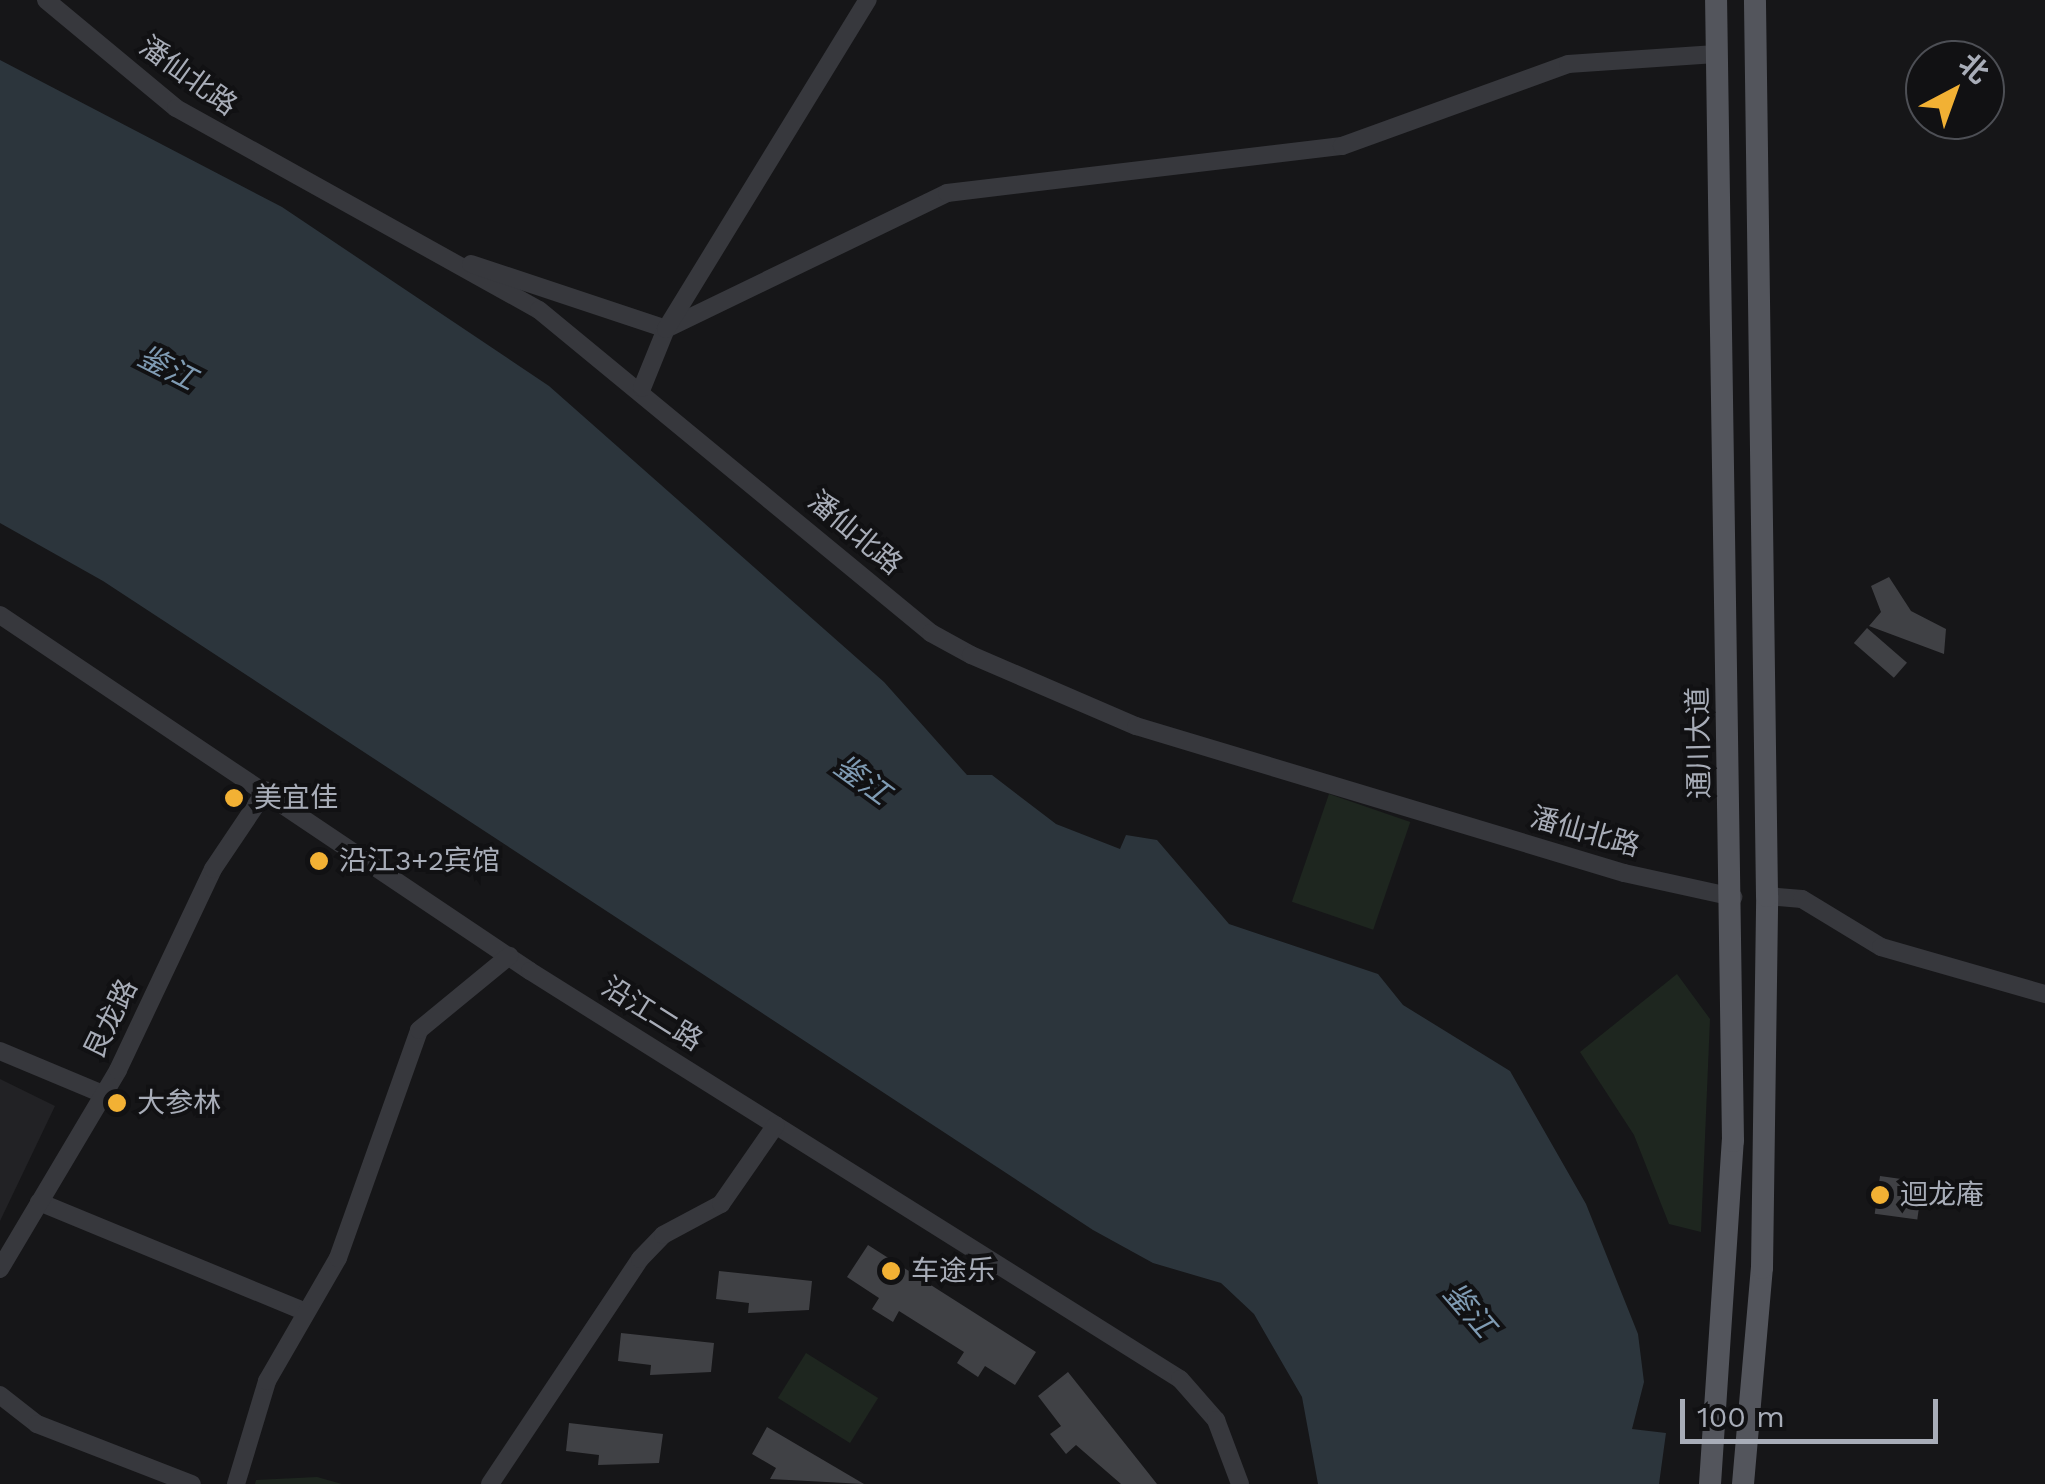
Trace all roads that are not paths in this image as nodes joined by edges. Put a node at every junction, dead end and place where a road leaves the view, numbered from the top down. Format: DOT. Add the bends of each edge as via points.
graph roads {
  1 [pos="46,0"];
  2 [pos="868,0"];
  3 [pos="1716,0"];
  4 [pos="1755,0"];
  5 [pos="1716,54"];
  6 [pos="466,263"];
  7 [pos="666,328"];
  8 [pos="642,388"];
  9 [pos="0,615"];
  10 [pos="266,790"];
  11 [pos="1733,896"];
  12 [pos="1767,896"];
  13 [pos="508,956"];
  14 [pos="2045,994"];
  15 [pos="0,1051"];
  16 [pos="102,1094"];
  17 [pos="776,1125"];
  18 [pos="39,1202"];
  19 [pos="0,1269"];
  20 [pos="306,1312"];
  21 [pos="0,1394"];
  22 [pos="192,1484"];
  23 [pos="236,1484"];
  24 [pos="490,1484"];
  25 [pos="1240,1484"];
  26 [pos="1710,1484"];
  27 [pos="1743,1484"];
  1 -- 6 [label="street, 潘仙北路" via="176,108 358,216"];
  2 -- 7 [label="street"];
  3 -- 5 [label="main road, 通川大道"];
  4 -- 12 [label="main road"];
  5 -- 7 [label="street" via="1568,64 1342,146 963,189"];
  5 -- 11 [label="main road, 通川大道"];
  6 -- 7 [label="street"];
  6 -- 8 [label="street, 潘仙北路"];
  7 -- 8 [label="street"];
  8 -- 11 [label="street, 潘仙北路" via="931,633 1069,704 1624,874"];
  9 -- 10 [label="street, 沿江二路"];
  10 -- 13 [label="street, 沿江二路"];
  10 -- 16 [label="street, 艮龙路" via="200,892"];
  11 -- 26 [label="main road, 通川大道" via="1729,1262"];
  12 -- 14 [label="street" via="1802,899 1881,947"];
  12 -- 27 [label="main road" via="1762,1268"];
  13 -- 17 [label="street, 沿江二路"];
  13 -- 20 [label="street" via="425,1018 338,1258"];
  15 -- 16 [label="street"];
  16 -- 18 [label="street, 艮龙路"];
  17 -- 24 [label="street" via="721,1204 653,1244"];
  17 -- 25 [label="street, 沿江二路" via="1180,1379 1216,1420"];
  18 -- 19 [label="street, 艮龙路"];
  18 -- 20 [label="street"];
  20 -- 23 [label="street" via="252,1417"];
  21 -- 22 [label="street" via="53,1432"];
}
